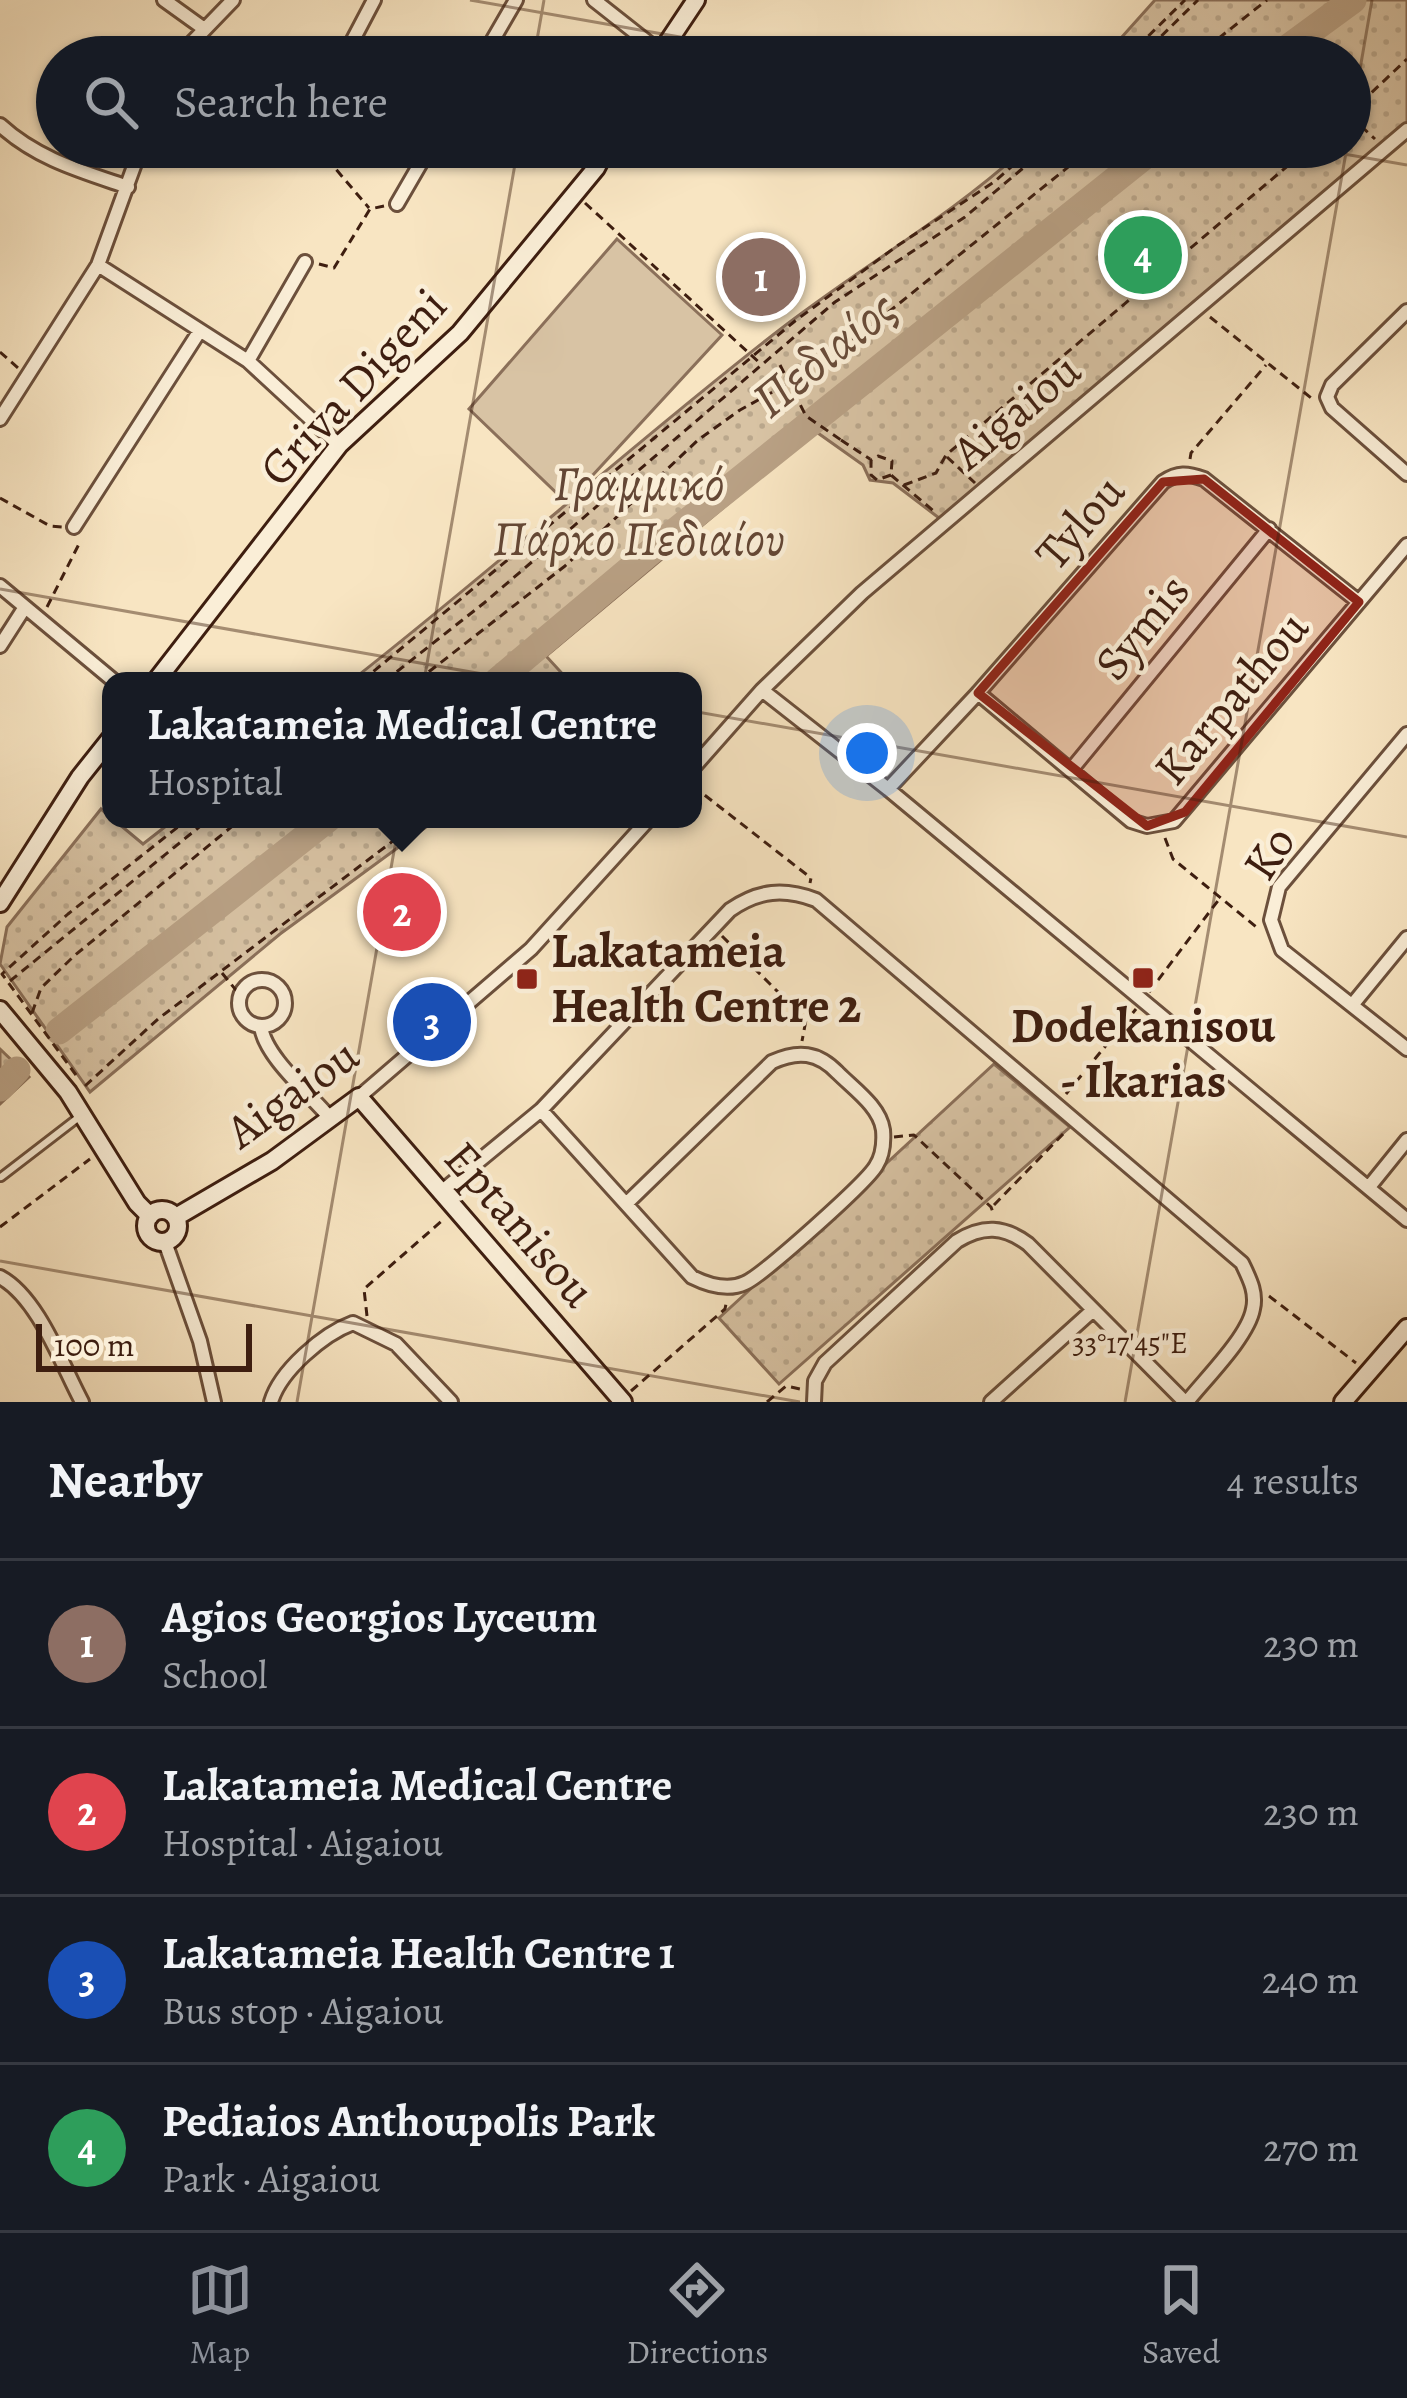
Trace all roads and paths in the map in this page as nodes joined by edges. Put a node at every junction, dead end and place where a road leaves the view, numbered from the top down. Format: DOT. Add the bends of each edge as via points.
graph roads {
  1 [pos="164,0"];
  2 [pos="232,0"];
  3 [pos="374,0"];
  4 [pos="516,0"];
  5 [pos="594,0"];
  6 [pos="696,0"];
  7 [pos="1185,0"];
  8 [pos="1198,0"];
  9 [pos="1267,0"];
  10 [pos="203,28"];
  11 [pos="196,36"];
  12 [pos="355,36"];
  13 [pos="495,36"];
  14 [pos="637,36"];
  15 [pos="671,36"];
  16 [pos="1148,36"];
  17 [pos="1161,36"];
  18 [pos="1222,36"];
  19 [pos="1407,59"];
  20 [pos="1371,94"];
  21 [pos="0,125"];
  22 [pos="1407,130"];
  23 [pos="1371,134"];
  24 [pos="1385,148"];
  25 [pos="36,152"];
  26 [pos="1371,160"];
  27 [pos="73,168"];
  28 [pos="134,168"];
  29 [pos="335,168"];
  30 [pos="418,168"];
  31 [pos="593,168"];
  32 [pos="1010,168"];
  33 [pos="1023,168"];
  34 [pos="1067,168"];
  35 [pos="1285,168"];
  36 [pos="1362,168"];
  37 [pos="128,187"];
  38 [pos="575,194"];
  39 [pos="397,204"];
  40 [pos="370,209"];
  41 [pos="305,262"];
  42 [pos="98,265"];
  43 [pos="1198,308"];
  44 [pos="1407,311"];
  45 [pos="199,332"];
  46 [pos="0,352"];
  47 [pos="774,356"];
  48 [pos="753,357"];
  49 [pos="248,362"];
  50 [pos="1268,364"];
  51 [pos="762,365"];
  52 [pos="28,377"];
  53 [pos="1328,402"];
  54 [pos="0,419"];
  55 [pos="339,445"];
  56 [pos="946,455"];
  57 [pos="871,460"];
  58 [pos="1189,473"];
  59 [pos="1407,474"];
  60 [pos="891,476"];
  61 [pos="904,485"];
  62 [pos="983,490"];
  63 [pos="0,498"];
  64 [pos="946,522"];
  65 [pos="74,527"];
  66 [pos="1269,529"];
  67 [pos="1407,545"];
  68 [pos="1402,561"];
  69 [pos="0,586"];
  70 [pos="1359,602"];
  71 [pos="25,607"];
  72 [pos="40,619"];
  73 [pos="0,646"];
  74 [pos="103,672"];
  75 [pos="163,672"];
  76 [pos="373,672"];
  77 [pos="396,672"];
  78 [pos="429,672"];
  79 [pos="762,690"];
  80 [pos="978,693"];
  81 [pos="1407,734"];
  82 [pos="102,749"];
  83 [pos="702,758"];
  84 [pos="1071,770"];
  85 [pos="888,789"];
  86 [pos="702,794"];
  87 [pos="1160,825"];
  88 [pos="177,828"];
  89 [pos="198,828"];
  90 [pos="230,828"];
  91 [pos="410,828"];
  92 [pos="641,828"];
  93 [pos="807,897"];
  94 [pos="0,904"];
  95 [pos="712,926"];
  96 [pos="1273,934"];
  97 [pos="1407,938"];
  98 [pos="221,972"];
  99 [pos="2,974"];
  100 [pos="8,983"];
  101 [pos="240,994"];
  102 [pos="1353,1004"];
  103 [pos="0,1010"];
  104 [pos="32,1015"];
  105 [pos="261,1026"];
  106 [pos="1407,1049"];
  107 [pos="800,1054"];
  108 [pos="359,1097"];
  109 [pos="541,1110"];
  110 [pos="82,1114"];
  111 [pos="330,1118"];
  112 [pos="1077,1120"];
  113 [pos="883,1138"];
  114 [pos="1407,1140"];
  115 [pos="94,1156"];
  116 [pos="1,1177"];
  117 [pos="1369,1187"];
  118 [pos="440,1193"];
  119 [pos="626,1204"];
  120 [pos="992,1208"];
  121 [pos="454,1209"];
  122 [pos="150,1216"];
  123 [pos="176,1217"];
  124 [pos="1407,1220"];
  125 [pos="0,1226"];
  126 [pos="998,1228"];
  127 [pos="165,1242"];
  128 [pos="0,1277"];
  129 [pos="730,1286"];
  130 [pos="1253,1294"];
  131 [pos="1092,1311"];
  132 [pos="368,1328"];
  133 [pos="1407,1328"];
  134 [pos="1367,1372"];
  135 [pos="814,1397"];
  136 [pos="271,1400"];
  137 [pos="622,1401"];
  138 [pos="82,1402"];
  139 [pos="214,1402"];
  140 [pos="451,1402"];
  141 [pos="767,1402"];
  142 [pos="991,1402"];
  143 [pos="1186,1402"];
  144 [pos="1342,1402"];
  1 -- 10 [label="street"];
  2 -- 10 [label="street"];
  3 -- 12 [label="street"];
  4 -- 13 [label="street"];
  5 -- 14 [label="street"];
  6 -- 15 [label="street"];
  7 -- 16 [label="path"];
  8 -- 17 [label="path"];
  9 -- 18 [label="path"];
  10 -- 11 [label="street"];
  19 -- 20 [label="path"];
  21 -- 25 [label="street"];
  22 -- 24 [label="street, Aigaiou"];
  23 -- 24 [label="path"];
  24 -- 26 [label="street, Aigaiou"];
  27 -- 37 [label="street"];
  28 -- 37 [label="street"];
  29 -- 40 [label="path"];
  30 -- 39 [label="street"];
  31 -- 38 [label="street, Griva Digeni"];
  32 -- 48 [label="path"];
  33 -- 47 [label="path" via="965,217 835,302"];
  34 -- 78 [label="path" via="870,327 698,440 565,566"];
  35 -- 56 [label="path"];
  36 -- 43 [label="street, Aigaiou"];
  37 -- 42 [label="street"];
  38 -- 48 [label="path"];
  38 -- 55 [label="street, Griva Digeni" via="460,333"];
  39 -- 40 [label="path"];
  40 -- 41 [label="path" via="334,268"];
  41 -- 49 [label="street"];
  42 -- 45 [label="street"];
  42 -- 52 [label="street"];
  43 -- 50 [label="path"];
  43 -- 62 [label="street, Aigaiou"];
  44 -- 53 [label="street" via="1332,385"];
  45 -- 49 [label="street"];
  45 -- 65 [label="street"];
  46 -- 52 [label="path"];
  47 -- 51 [label="path"];
  47 -- 57 [label="path, bridge" via="806,416"];
  48 -- 51 [label="path"];
  48 -- 76 [label="path"];
  49 -- 55 [label="street"];
  50 -- 53 [label="path" via="1313,401"];
  50 -- 58 [label="path" via="1191,453"];
  51 -- 77 [label="path"];
  52 -- 54 [label="street"];
  53 -- 59 [label="street"];
  55 -- 75 [label="street, Griva Digeni"];
  56 -- 61 [label="path" via="936,473"];
  56 -- 62 [label="path"];
  57 -- 60 [label="path" via="871,475"];
  57 -- 60 [label="path" via="886,456"];
  58 -- 66 [label="street, Tylou"];
  58 -- 80 [label="street, Tylou" via="1163,482"];
  60 -- 61 [label="path"];
  61 -- 64 [label="path"];
  62 -- 64 [label="street, Aigaiou"];
  63 -- 65 [label="path" via="50,526"];
  64 -- 79 [label="street, Aigaiou"];
  65 -- 72 [label="path" via="81,546"];
  66 -- 70 [label="street, Tylou"];
  66 -- 84 [label="street, Symis"];
  67 -- 68 [label="street, Karpathou"];
  68 -- 70 [label="street, Karpathou"];
  69 -- 71 [label="street"];
  70 -- 87 [label="street, Karpathou" via="1185,812"];
  71 -- 72 [label="street"];
  71 -- 73 [label="street"];
  72 -- 74 [label="street"];
  79 -- 83 [label="street, Aigaiou"];
  79 -- 85 [label="street"];
  80 -- 84 [label="street, Karpathou"];
  80 -- 85 [label="street, Tylou"];
  81 -- 96 [label="street, Ko" via="1280,886"];
  82 -- 94 [label="street"];
  84 -- 87 [label="street, Karpathou" via="1131,821"];
  85 -- 117 [label="street"];
  86 -- 93 [label="path" via="811,878"];
  87 -- 96 [label="path" via="1173,859"];
  88 -- 99 [label="path"];
  89 -- 100 [label="path"];
  90 -- 104 [label="path" via="74,956 41,988"];
  91 -- 98 [label="path"];
  92 -- 108 [label="street, Aigaiou" via="531,950"];
  93 -- 95 [label="street" via="758,895"];
  93 -- 112 [label="street"];
  95 -- 107 [label="path" via="806,1020"];
  95 -- 109 [label="street"];
  96 -- 102 [label="street, Ko" via="1282,950"];
  97 -- 102 [label="street"];
  98 -- 101 [label="path"];
  98 -- 104 [label="path" via="85,1087"];
  99 -- 100 [label="path"];
  100 -- 104 [label="path"];
  101 -- 105 [label="street" via="243,1016"];
  101 -- 105 [label="street" via="265,980 284,993 282,1016"];
  102 -- 106 [label="street, Ko"];
  103 -- 110 [label="street"];
  105 -- 111 [label="street" via="270,1052"];
  107 -- 113 [label="street" via="830,1064 878,1114"];
  107 -- 119 [label="street" via="772,1062"];
  108 -- 111 [label="street, Aigaiou"];
  108 -- 118 [label="street, Eptanisou"];
  109 -- 118 [label="street"];
  109 -- 119 [label="street"];
  110 -- 116 [label="lane"];
  110 -- 122 [label="street"];
  111 -- 123 [label="street, Aigaiou"];
  112 -- 120 [label="path"];
  112 -- 130 [label="street" via="1222,1242 1242,1263"];
  113 -- 120 [label="path" via="914,1135"];
  113 -- 129 [label="street" via="868,1176 748,1282"];
  114 -- 117 [label="street"];
  115 -- 125 [label="path"];
  117 -- 124 [label="street"];
  118 -- 121 [label="street, Eptanisou"];
  119 -- 129 [label="street" via="692,1277"];
  120 -- 126 [label="path"];
  121 -- 132 [label="path" via="364,1289"];
  121 -- 137 [label="street, Eptanisou"];
  122 -- 123 [label="street" via="162,1210"];
  122 -- 127 [label="street" via="147,1233"];
  123 -- 127 [label="street" via="177,1232"];
  126 -- 131 [label="street" via="1028,1244"];
  126 -- 135 [label="street" via="957,1240 825,1363"];
  127 -- 139 [label="street"];
  128 -- 138 [label="street" via="32,1307"];
  129 -- 137 [label="path" via="725,1309"];
  130 -- 134 [label="path" via="1270,1297"];
  130 -- 143 [label="street" via="1242,1330"];
  131 -- 142 [label="street"];
  131 -- 143 [label="street"];
  132 -- 136 [label="street" via="352,1323 332,1331"];
  132 -- 140 [label="street" via="396,1344"];
  133 -- 134 [label="street"];
  134 -- 144 [label="street"];
  135 -- 141 [label="path" via="786,1386"];
}
